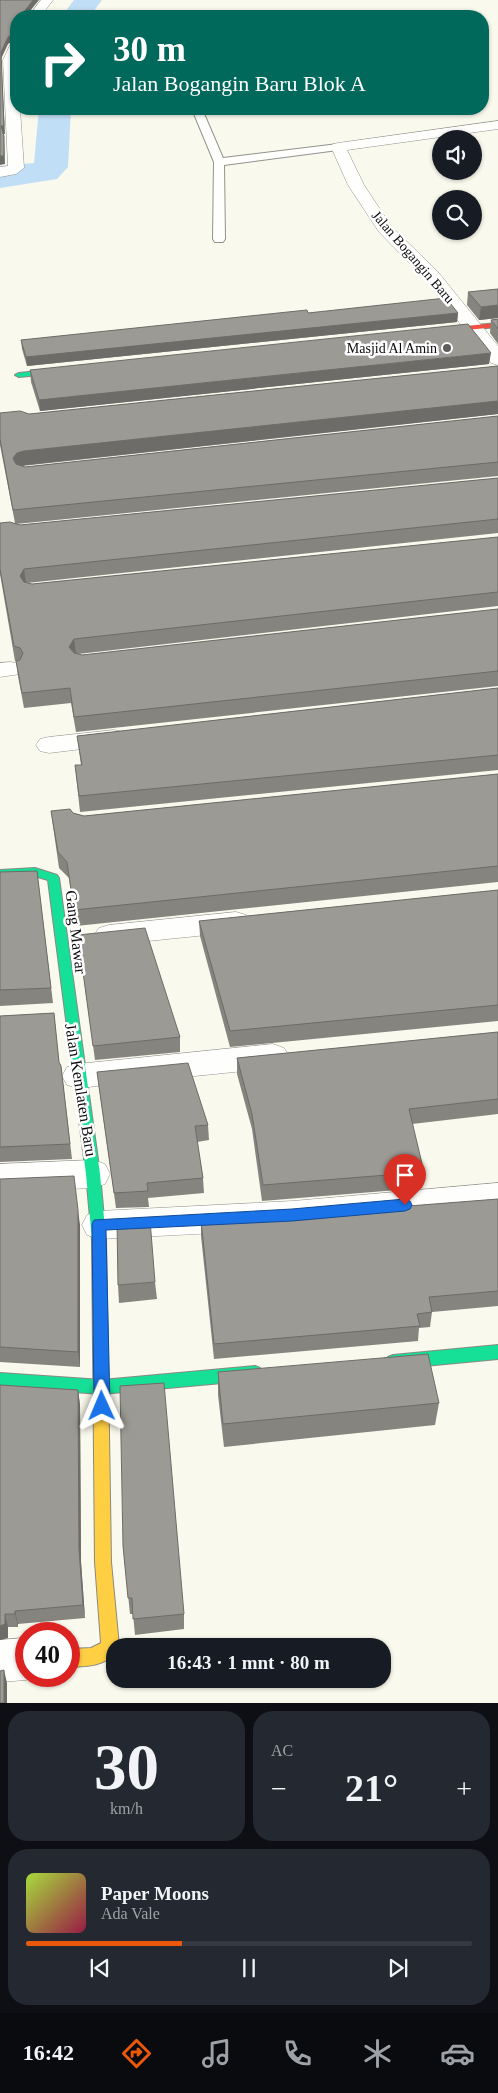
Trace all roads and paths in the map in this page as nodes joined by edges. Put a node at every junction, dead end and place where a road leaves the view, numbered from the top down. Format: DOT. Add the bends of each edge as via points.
graph roads {
  1 [pos="5,60"];
  2 [pos="10,109"];
  3 [pos="11,115"];
  4 [pos="199,115"];
  5 [pos="498,125"];
  6 [pos="338,147"];
  7 [pos="220,162"];
  8 [pos="0,172"];
  9 [pos="219,238"];
  10 [pos="498,325"];
  11 [pos="474,327"];
  12 [pos="425,332"];
  13 [pos="495,367"];
  14 [pos="78,368"];
  15 [pos="19,374"];
  16 [pos="137,735"];
  17 [pos="49,745"];
  18 [pos="0,874"];
  19 [pos="266,918"];
  20 [pos="61,939"];
  21 [pos="70,1015"];
  22 [pos="40,1016"];
  23 [pos="303,1053"];
  24 [pos="78,1076"];
  25 [pos="93,1174"];
  26 [pos="0,1178"];
  27 [pos="498,1197"];
  28 [pos="99,1224"];
  29 [pos="498,1354"];
  30 [pos="380,1363"];
  31 [pos="263,1373"];
  32 [pos="0,1380"];
  33 [pos="102,1387"];
  34 [pos="80,1657"];
  35 [pos="15,1659"];
  36 [pos="0,1660"];
  1 -- 2 [label="street"];
  3 -- 8 [label="street" via="16,168"];
  4 -- 7 [label="lane"];
  5 -- 6 [label="street"];
  6 -- 7 [label="lane"];
  6 -- 11 [label="street, Jalan Bogangin Baru" via="356,185 385,229 432,276"];
  7 -- 9 [label="lane"];
  10 -- 11 [label="street"];
  11 -- 12 [label="street"];
  11 -- 13 [label="street, Jalan Bogangin Baru"];
  14 -- 15 [label="street"];
  16 -- 17 [label="street"];
  18 -- 20 [label="street, Gang Mawar" via="38,872 53,878"];
  19 -- 20 [label="street"];
  20 -- 21 [label="street, Gang Mawar"];
  21 -- 22 [label="street, Jalan Kemlaten Baru"];
  21 -- 24 [label="street, Jalan Kemlaten Baru"];
  23 -- 24 [label="street"];
  24 -- 25 [label="street, Jalan Kemlaten Baru"];
  25 -- 26 [label="street"];
  25 -- 28 [label="street, Jalan Kemlaten Baru"];
  27 -- 28 [label="street" via="292,1215"];
  28 -- 33 [label="street, Jalan Kemlaten Baru"];
  29 -- 30 [label="street"];
  31 -- 33 [label="street"];
  32 -- 33 [label="street"];
  33 -- 34 [label="street, Jalan Kemlaten Baru" via="103,1562 110,1646 100,1656"];
  35 -- 36 [label="street"];
}
